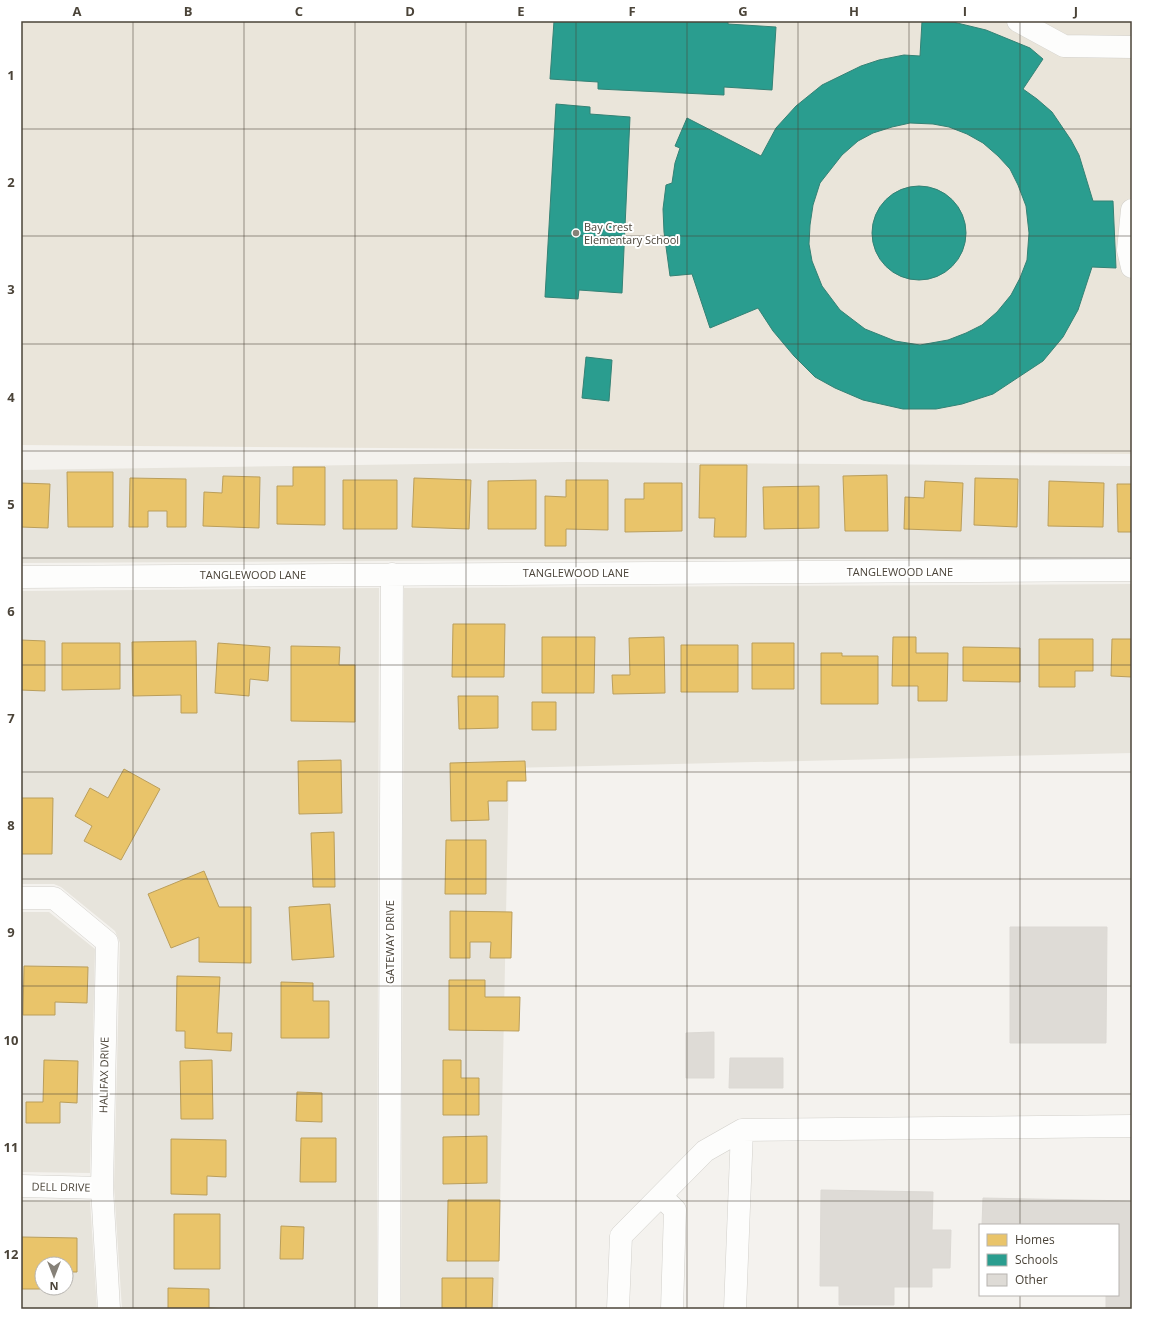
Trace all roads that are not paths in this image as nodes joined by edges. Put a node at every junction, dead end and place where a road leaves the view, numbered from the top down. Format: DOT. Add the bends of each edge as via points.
graph roads {
  1 [pos="1018,21"];
  2 [pos="1132,47"];
  3 [pos="1132,210"];
  4 [pos="1132,267"];
  5 [pos="1132,570"];
  6 [pos="392,574"];
  7 [pos="21,577"];
  8 [pos="21,898"];
  9 [pos="1132,1126"];
  10 [pos="742,1130"];
  11 [pos="21,1186"];
  12 [pos="102,1188"];
  13 [pos="661,1196"];
  14 [pos="109,1309"];
  15 [pos="389,1309"];
  16 [pos="618,1309"];
  17 [pos="672,1309"];
  18 [pos="735,1309"];
  1 -- 2 [label="street" via="1064,46"];
  3 -- 4 [label="street" via="1128,250"];
  5 -- 6 [label="street, TANGLEWOOD LANE"];
  6 -- 7 [label="street, TANGLEWOOD LANE"];
  6 -- 15 [label="street, GATEWAY DRIVE"];
  8 -- 12 [label="street, HALIFAX DRIVE" via="54,898 107,942"];
  9 -- 10 [label="street"];
  10 -- 13 [label="street" via="705,1151"];
  10 -- 18 [label="street"];
  11 -- 12 [label="street, DELL DRIVE"];
  12 -- 14 [label="street, HALIFAX DRIVE"];
  13 -- 16 [label="street" via="621,1236"];
  13 -- 17 [label="street" via="675,1210"];
}
